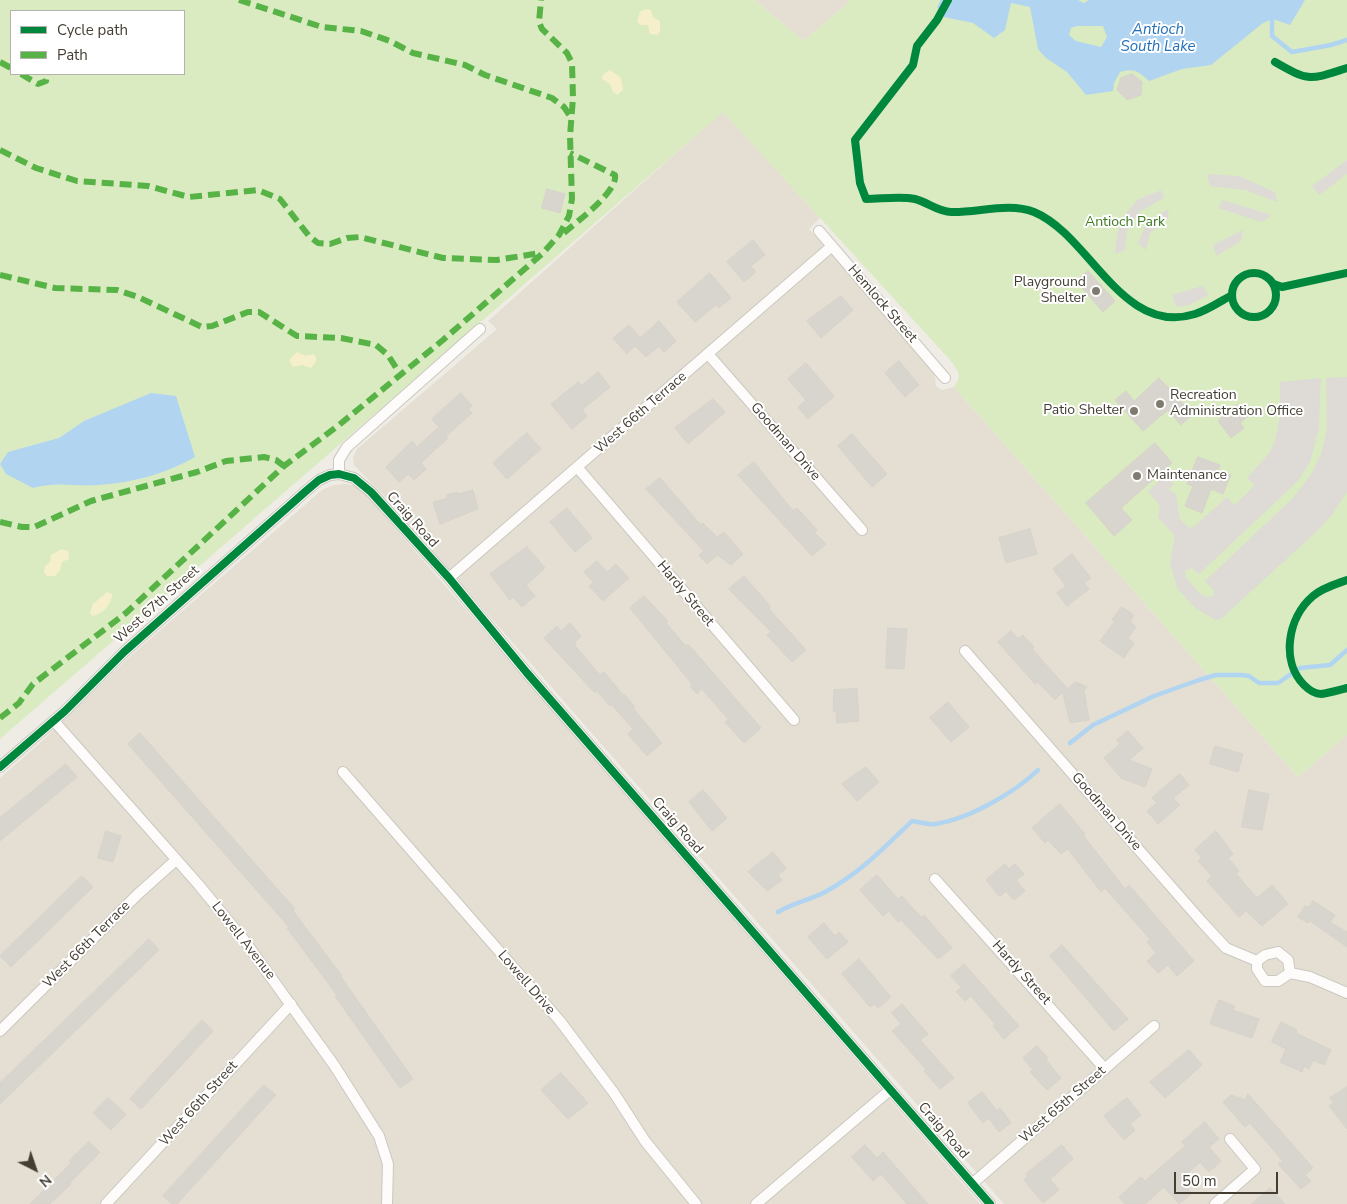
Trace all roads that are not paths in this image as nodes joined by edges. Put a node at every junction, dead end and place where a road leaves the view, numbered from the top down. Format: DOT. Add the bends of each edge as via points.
graph roads {
  1 [pos="819,231"];
  2 [pos="832,246"];
  3 [pos="480,329"];
  4 [pos="708,354"];
  5 [pos="945,378"];
  6 [pos="577,467"];
  7 [pos="340,474"];
  8 [pos="862,530"];
  9 [pos="449,578"];
  10 [pos="964,651"];
  11 [pos="794,720"];
  12 [pos="54,721"];
  13 [pos="0,767"];
  14 [pos="343,772"];
  15 [pos="176,860"];
  16 [pos="935,879"];
  17 [pos="1256,961"];
  18 [pos="1290,973"];
  19 [pos="1347,993"];
  20 [pos="291,1004"];
  21 [pos="1154,1026"];
  22 [pos="0,1032"];
  23 [pos="1105,1069"];
  24 [pos="890,1090"];
  25 [pos="1230,1139"];
  26 [pos="972,1184"];
  27 [pos="106,1204"];
  28 [pos="387,1204"];
  29 [pos="696,1204"];
  30 [pos="756,1204"];
  31 [pos="990,1204"];
  32 [pos="1215,1204"];
  1 -- 2 [label="street, Hemlock Street"];
  2 -- 4 [label="street, West 66th Terrace"];
  2 -- 5 [label="street, Hemlock Street"];
  3 -- 7 [label="street" via="347,447 339,460"];
  4 -- 6 [label="street, West 66th Terrace"];
  4 -- 8 [label="street, Goodman Drive"];
  6 -- 9 [label="street, West 66th Terrace"];
  6 -- 11 [label="street, Hardy Street"];
  7 -- 9 [label="street, Craig Road" via="363,484"];
  7 -- 12 [label="street, West 67th Street" via="319,480 262,529 124,652"];
  9 -- 24 [label="street, Craig Road" via="526,673"];
  10 -- 17 [label="street, Goodman Drive" via="1226,948"];
  12 -- 13 [label="street, West 67th Street"];
  12 -- 15 [label="street, Lowell Avenue"];
  14 -- 29 [label="street, Lowell Drive" via="560,1021 604,1078 650,1149"];
  15 -- 20 [label="street, Lowell Avenue" via="244,940"];
  15 -- 22 [label="street, West 66th Terrace"];
  16 -- 23 [label="street, Hardy Street"];
  17 -- 18 [label="street" via="1264,955 1278,952 1288,960"];
  17 -- 18 [label="street" via="1256,969 1265,981 1278,981"];
  18 -- 19 [label="street" via="1310,977"];
  20 -- 27 [label="street, West 66th Street"];
  20 -- 28 [label="street, Lowell Avenue" via="379,1136 388,1164"];
  21 -- 23 [label="street, West 65th Street"];
  23 -- 26 [label="street, West 65th Street"];
  24 -- 26 [label="street, Craig Road"];
  24 -- 30 [label="street"];
  25 -- 32 [label="street" via="1255,1169"];
  26 -- 31 [label="street, Craig Road"];
}
